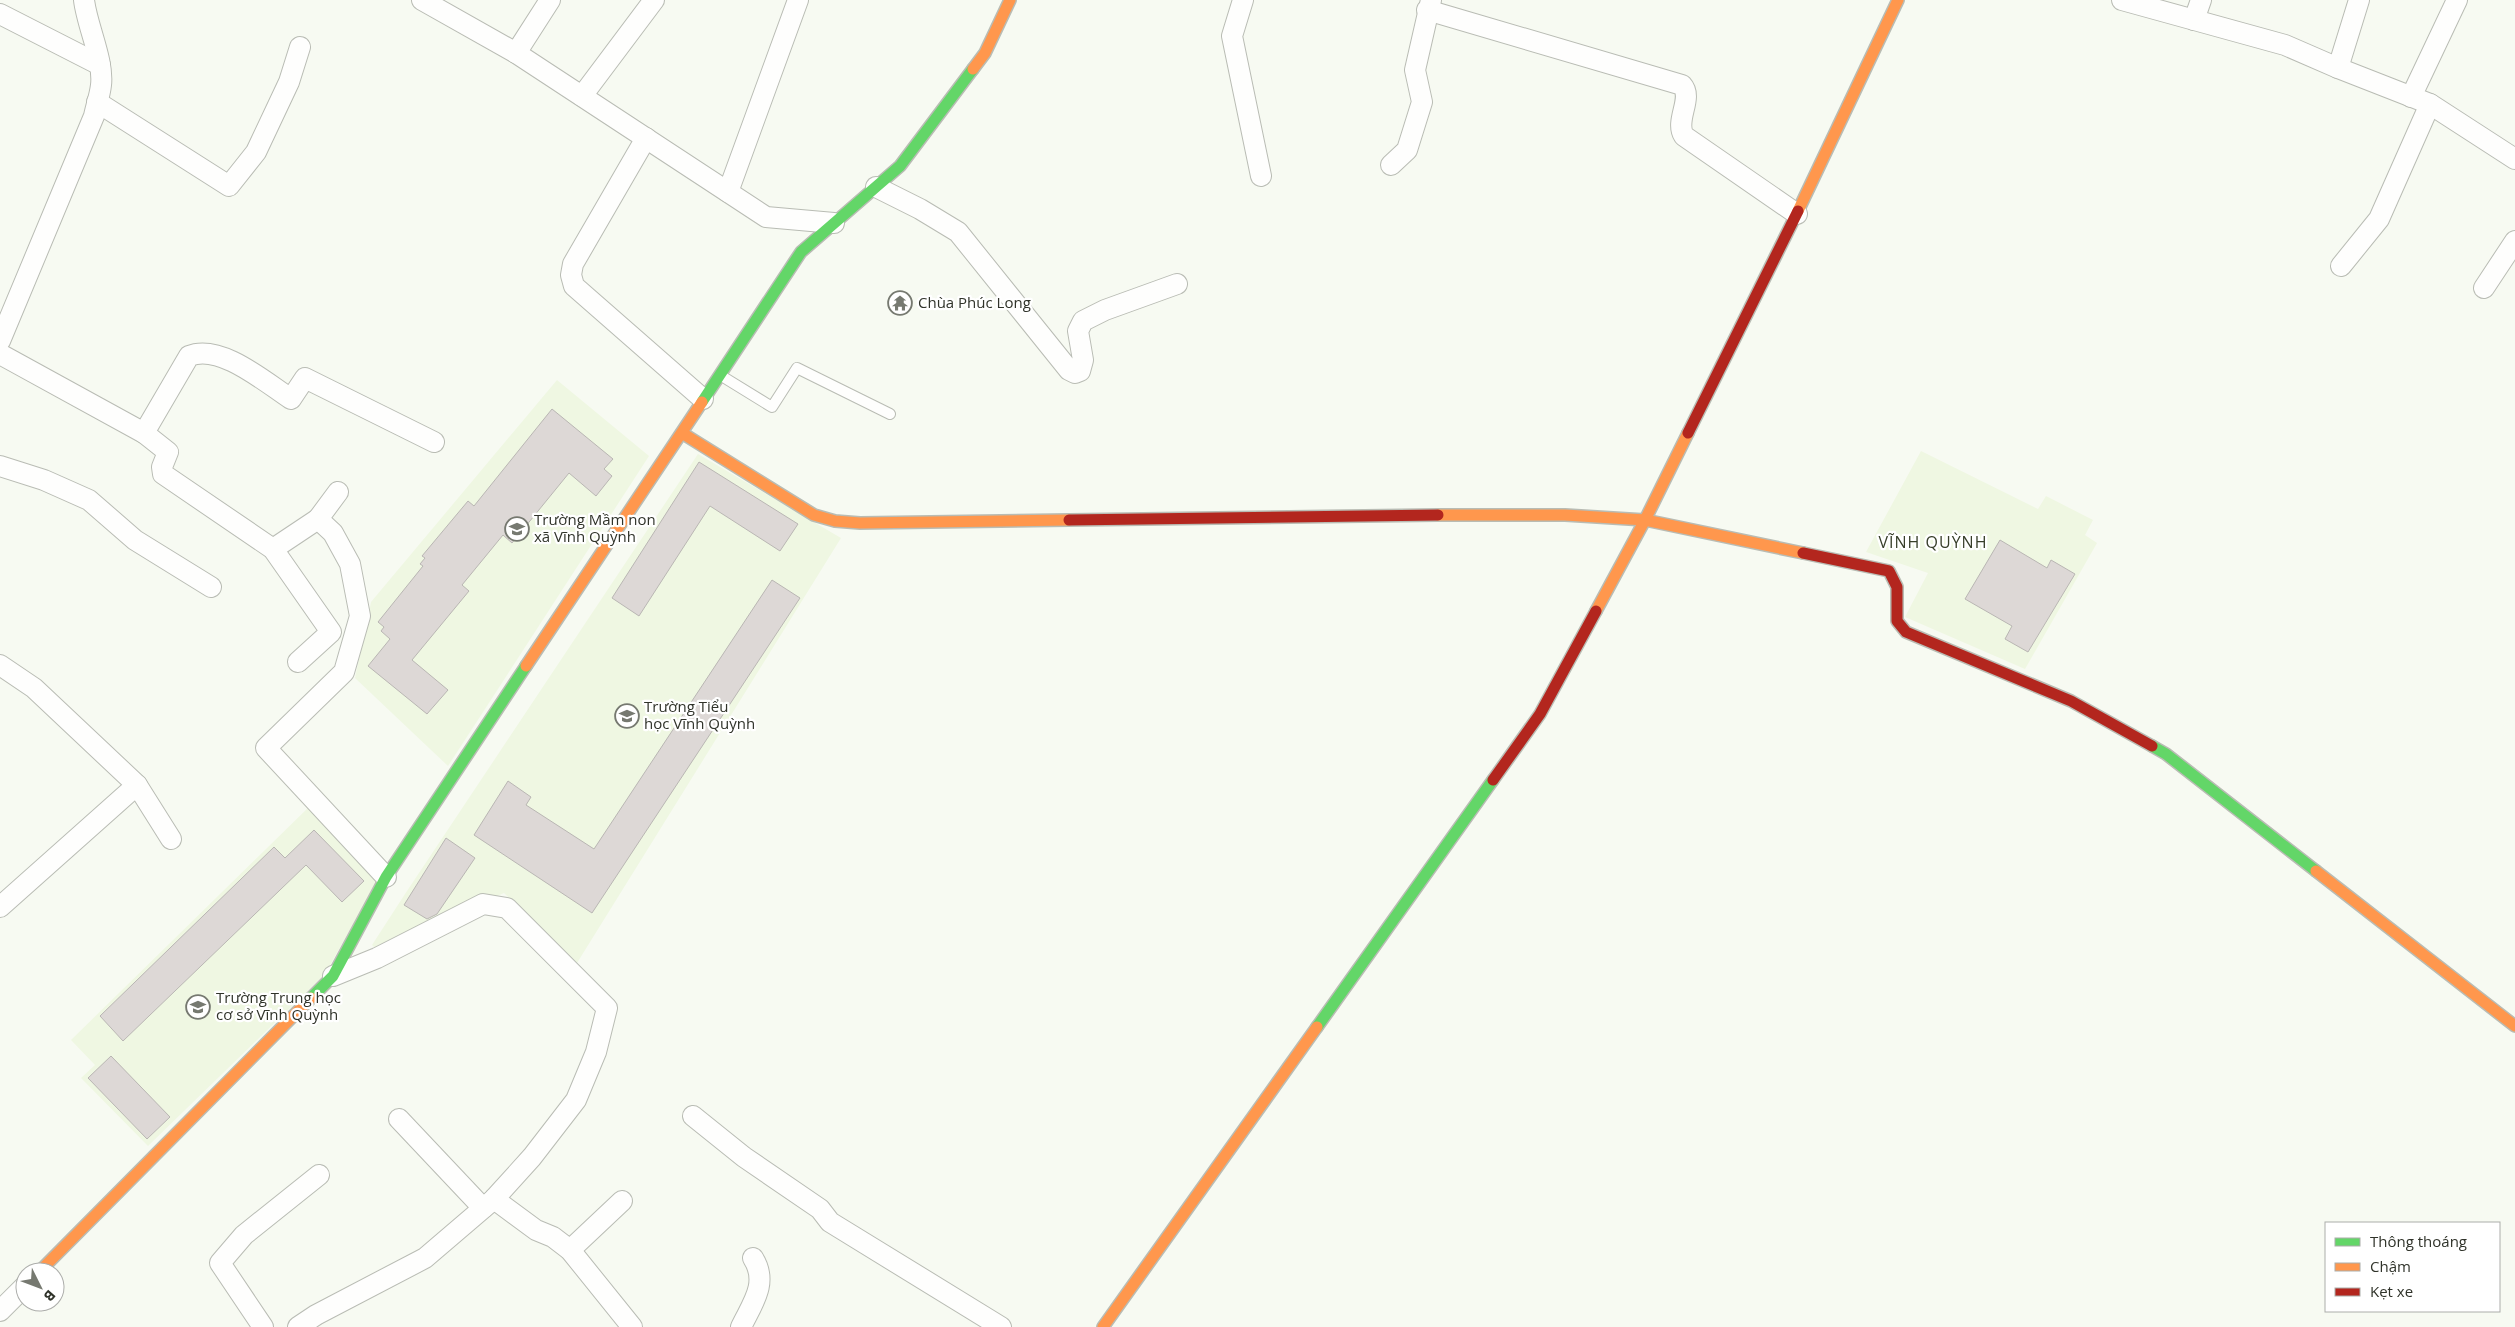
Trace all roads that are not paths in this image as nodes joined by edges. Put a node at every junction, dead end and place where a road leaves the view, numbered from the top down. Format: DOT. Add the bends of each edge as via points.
graph roads {
  1 [pos="84,0"];
  2 [pos="422,0"];
  3 [pos="550,0"];
  4 [pos="654,0"];
  5 [pos="798,0"];
  6 [pos="1010,0"];
  7 [pos="1243,0"];
  8 [pos="1898,0"];
  9 [pos="2122,0"];
  10 [pos="2201,0"];
  11 [pos="2359,0"];
  12 [pos="2457,0"];
  13 [pos="1429,5"];
  14 [pos="0,14"];
  15 [pos="2194,20"];
  16 [pos="300,47"];
  17 [pos="516,53"];
  18 [pos="100,66"];
  19 [pos="2338,68"];
  20 [pos="582,96"];
  21 [pos="2411,97"];
  22 [pos="97,102"];
  23 [pos="2430,104"];
  24 [pos="646,138"];
  25 [pos="2515,159"];
  26 [pos="1391,165"];
  27 [pos="1261,176"];
  28 [pos="876,187"];
  29 [pos="728,192"];
  30 [pos="1797,214"];
  31 [pos="834,223"];
  32 [pos="2515,241"];
  33 [pos="2341,266"];
  34 [pos="1177,284"];
  35 [pos="2484,288"];
  36 [pos="0,341"];
  37 [pos="0,354"];
  38 [pos="719,375"];
  39 [pos="703,399"];
  40 [pos="890,414"];
  41 [pos="144,433"];
  42 [pos="682,433"];
  43 [pos="434,442"];
  44 [pos="0,466"];
  45 [pos="338,492"];
  46 [pos="318,519"];
  47 [pos="1645,520"];
  48 [pos="273,549"];
  49 [pos="211,587"];
  50 [pos="298,662"];
  51 [pos="0,665"];
  52 [pos="137,785"];
  53 [pos="171,839"];
  54 [pos="386,877"];
  55 [pos="0,907"];
  56 [pos="333,976"];
  57 [pos="2515,1026"];
  58 [pos="693,1116"];
  59 [pos="399,1120"];
  60 [pos="319,1175"];
  61 [pos="622,1201"];
  62 [pos="489,1203"];
  63 [pos="570,1250"];
  64 [pos="754,1258"];
  65 [pos="49,1262"];
  66 [pos="15,1296"];
  67 [pos="0,1311"];
  68 [pos="263,1327"];
  69 [pos="298,1327"];
  70 [pos="632,1327"];
  71 [pos="741,1327"];
  72 [pos="1001,1327"];
  73 [pos="1103,1327"];
  1 -- 18 [label="street" via="86,20"];
  2 -- 17 [label="street"];
  3 -- 17 [label="street"];
  4 -- 20 [label="street"];
  5 -- 29 [label="street"];
  6 -- 28 [label="street" via="985,53 900,166"];
  7 -- 27 [label="street" via="1232,36"];
  8 -- 30 [label="street"];
  9 -- 15 [label="street"];
  10 -- 15 [label="street"];
  11 -- 19 [label="street"];
  12 -- 21 [label="street"];
  13 -- 26 [label="street" via="1415,70 1422,102 1407,150"];
  13 -- 30 [label="street" via="1682,85 1686,93 1681,127 1684,136"];
  14 -- 18 [label="street"];
  15 -- 19 [label="street" via="2285,45"];
  16 -- 22 [label="street" via="289,82 256,152 229,186"];
  17 -- 20 [label="street"];
  18 -- 22 [label="street" via="102,84"];
  19 -- 21 [label="street"];
  20 -- 24 [label="street"];
  21 -- 23 [label="street"];
  22 -- 36 [label="street"];
  23 -- 25 [label="street"];
  23 -- 33 [label="street" via="2379,219"];
  24 -- 29 [label="street"];
  24 -- 39 [label="street" via="573,264 571,276 574,286"];
  28 -- 31 [label="street"];
  28 -- 34 [label="street" via="958,232 1069,370 1075,372 1080,371 1083,360 1078,331 1084,321"];
  29 -- 31 [label="street" via="766,217"];
  30 -- 47 [label="street"];
  31 -- 38 [label="street" via="801,252"];
  32 -- 35 [label="street"];
  37 -- 41 [label="street"];
  38 -- 39 [label="street"];
  38 -- 40 [label="lane" via="772,407 797,368"];
  39 -- 42 [label="street"];
  41 -- 43 [label="street" via="189,356 199,352 233,360 290,399 305,378"];
  41 -- 48 [label="street" via="168,452 162,467 163,474"];
  42 -- 47 [label="street" via="814,515 834,521 1360,514 1565,515"];
  42 -- 54 [label="street"];
  44 -- 49 [label="street" via="44,480 89,500 135,540"];
  45 -- 46 [label="street"];
  46 -- 48 [label="street"];
  46 -- 54 [label="street" via="333,533 350,564 360,616 344,672 266,748"];
  47 -- 57 [label="street" via="1889,571 1897,587 1897,621 1906,632 2072,701 2166,754"];
  47 -- 73 [label="street" via="1540,714"];
  48 -- 50 [label="street" via="331,632"];
  51 -- 52 [label="street" via="34,688"];
  52 -- 53 [label="street"];
  52 -- 55 [label="street"];
  54 -- 56 [label="street"];
  56 -- 62 [label="street" via="377,958 483,904 508,908 607,1008 596,1052 576,1100 532,1157"];
  56 -- 65 [label="street"];
  58 -- 72 [label="street" via="744,1157 820,1209 830,1222"];
  59 -- 62 [label="street"];
  60 -- 68 [label="street" via="244,1235 220,1263"];
  61 -- 63 [label="street"];
  62 -- 63 [label="street" via="553,1237"];
  62 -- 69 [label="street" via="425,1258 316,1314"];
  63 -- 70 [label="street"];
  64 -- 71 [label="street" via="761,1276 759,1292"];
  66 -- 67 [label="street"];
}
